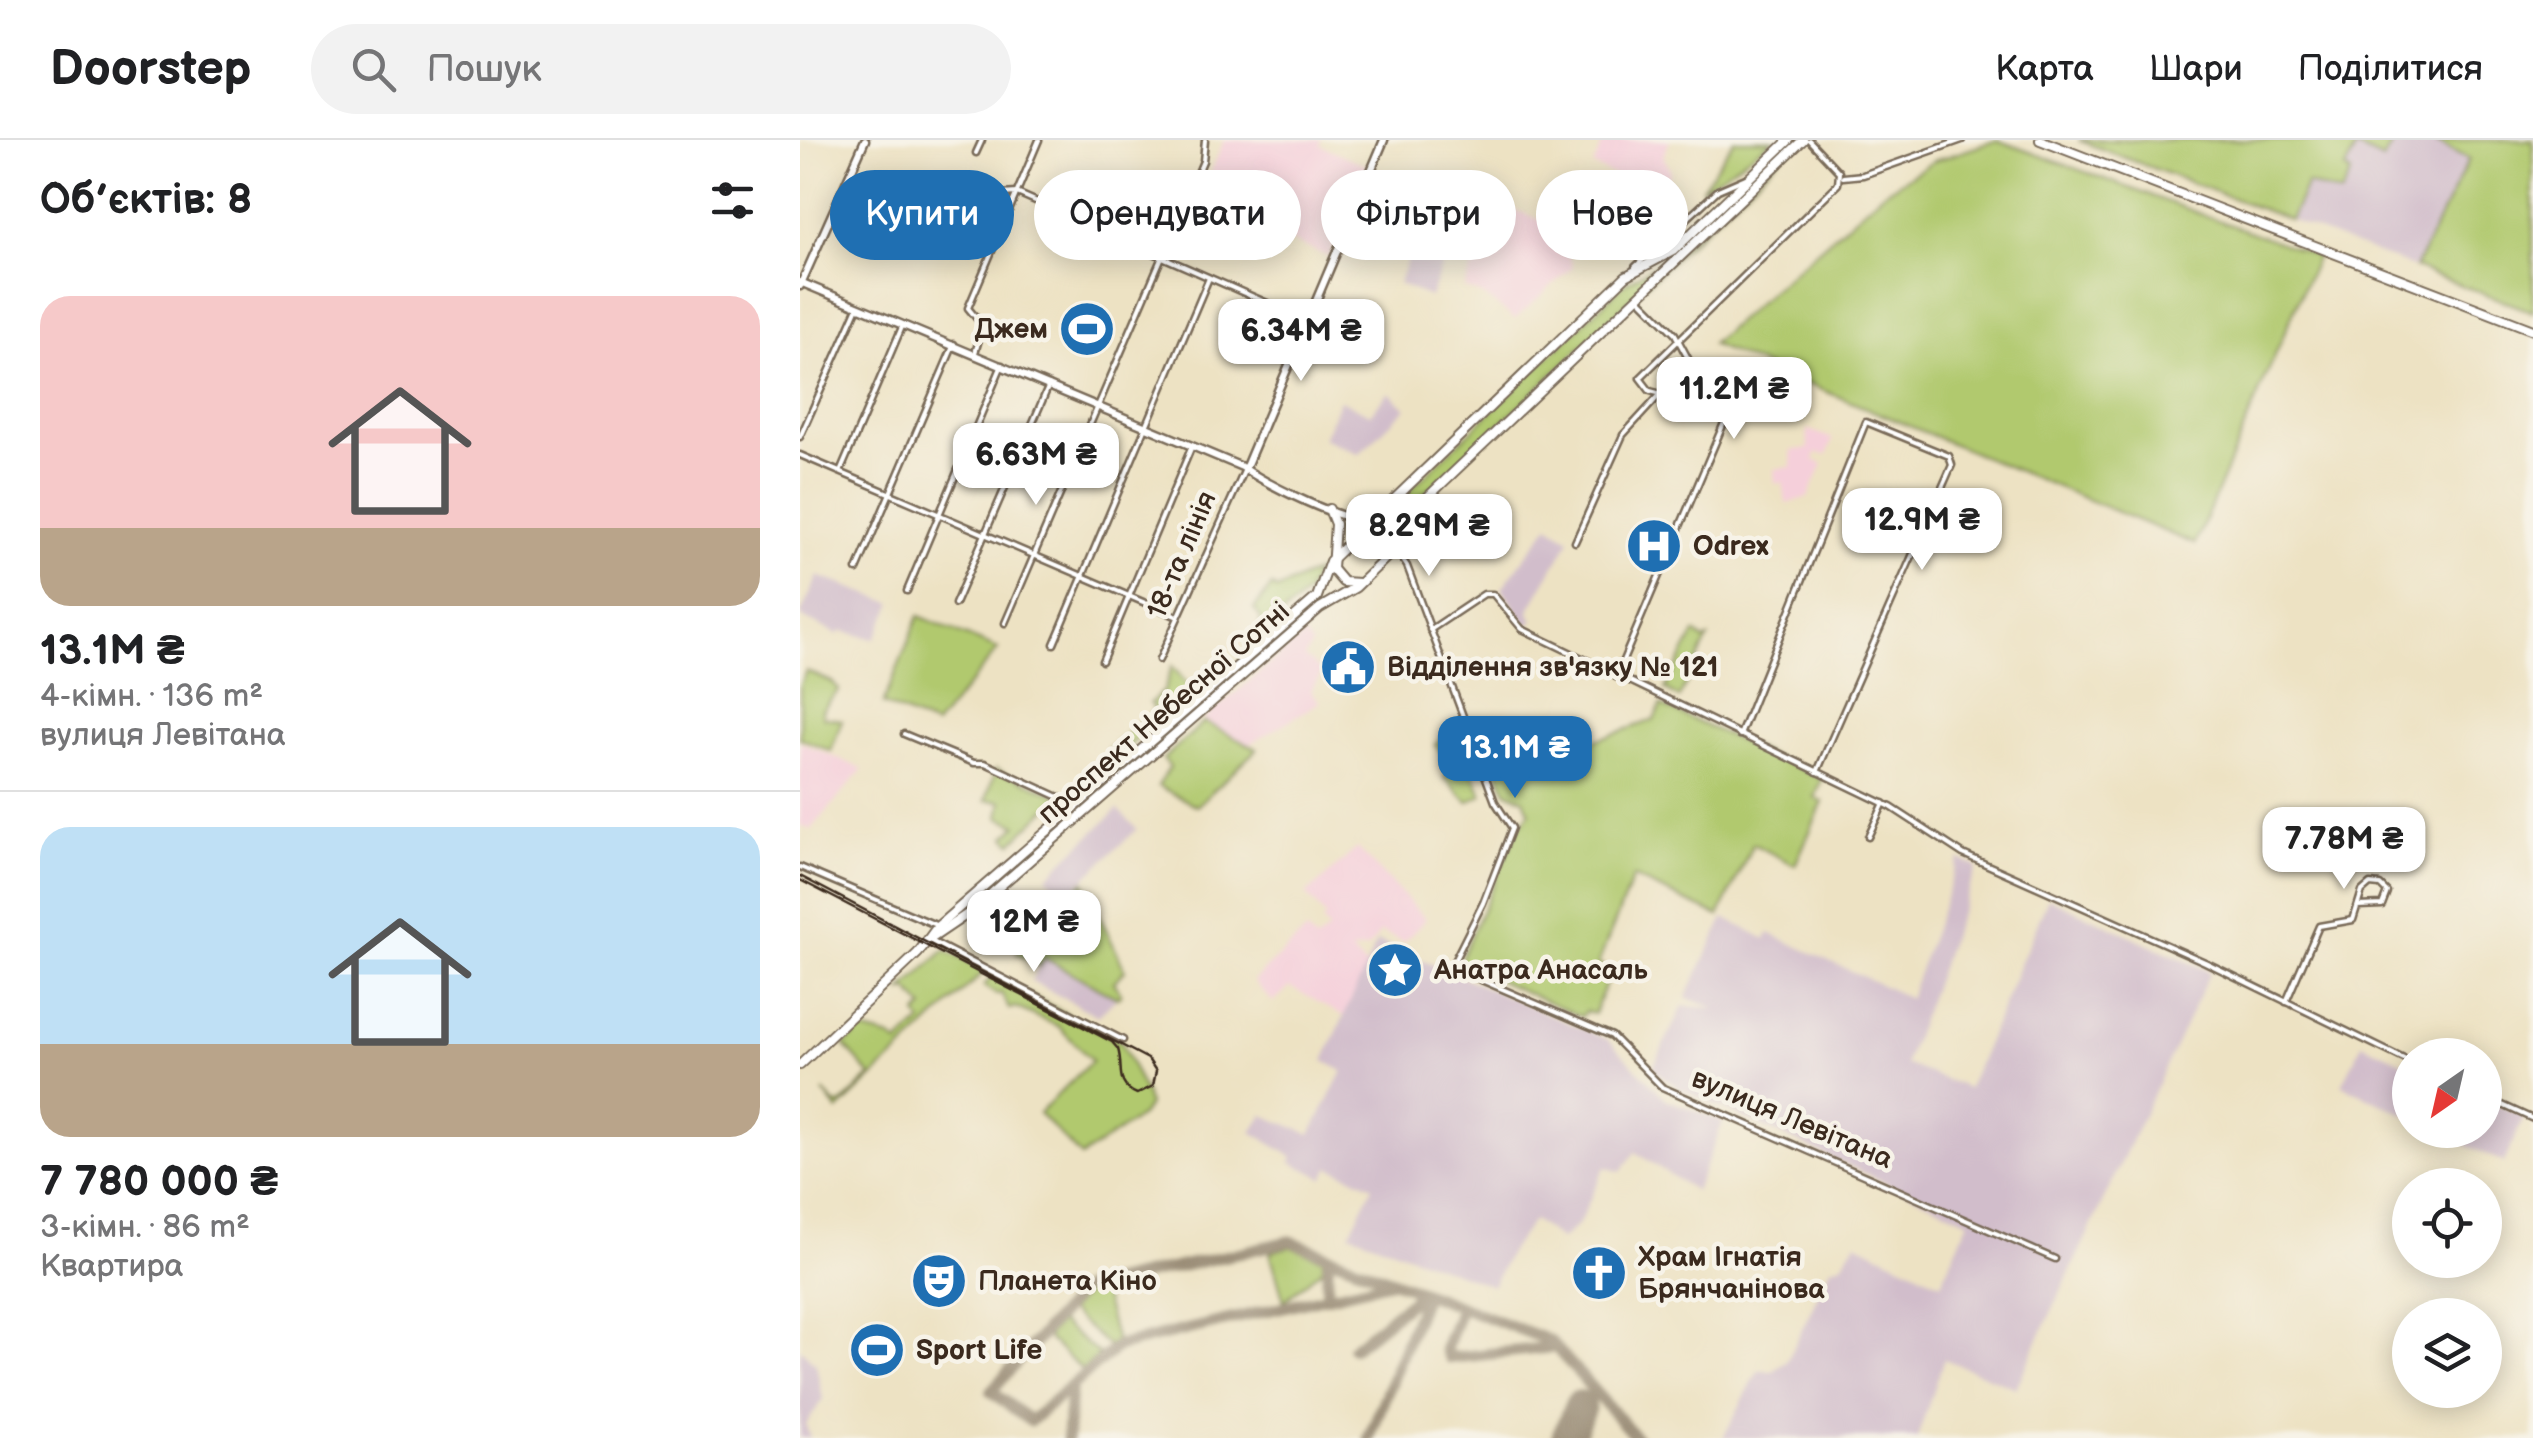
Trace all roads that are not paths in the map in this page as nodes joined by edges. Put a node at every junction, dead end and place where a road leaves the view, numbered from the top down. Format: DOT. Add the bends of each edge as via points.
graph roads {
  1 [pos="865,140"];
  2 [pos="982,140"];
  3 [pos="1040,140"];
  4 [pos="1205,140"];
  5 [pos="1384,140"];
  6 [pos="1790,140"];
  7 [pos="1806,140"];
  8 [pos="1962,140"];
  9 [pos="2040,140"];
  10 [pos="976,154"];
  11 [pos="852,170"];
  12 [pos="1199,170"];
  13 [pos="1756,173"];
  14 [pos="1841,177"];
  15 [pos="1014,194"];
  16 [pos="1017,194"];
  17 [pos="1034,201"];
  18 [pos="830,219"];
  19 [pos="1161,260"];
  20 [pos="1169,260"];
  21 [pos="1626,276"];
  22 [pos="1210,278"];
  23 [pos="800,284"];
  24 [pos="1638,298"];
  25 [pos="860,304"];
  26 [pos="1308,321"];
  27 [pos="904,323"];
  28 [pos="2533,330"];
  29 [pos="1676,342"];
  30 [pos="954,344"];
  31 [pos="975,354"];
  32 [pos="1002,365"];
  33 [pos="1687,366"];
  34 [pos="1049,385"];
  35 [pos="1658,393"];
  36 [pos="1098,406"];
  37 [pos="1148,427"];
  38 [pos="800,437"];
  39 [pos="1192,446"];
  40 [pos="800,455"];
  41 [pos="1245,468"];
  42 [pos="840,472"];
  43 [pos="890,493"];
  44 [pos="1329,509"];
  45 [pos="939,514"];
  46 [pos="1374,518"];
  47 [pos="985,534"];
  48 [pos="1575,542"];
  49 [pos="1395,544"];
  50 [pos="1034,555"];
  51 [pos="1330,560"];
  52 [pos="857,570"];
  53 [pos="1083,576"];
  54 [pos="1359,583"];
  55 [pos="907,591"];
  56 [pos="1130,596"];
  57 [pos="955,604"];
  58 [pos="1178,617"];
  59 [pos="1005,623"];
  60 [pos="1430,630"];
  61 [pos="1054,644"];
  62 [pos="1159,660"];
  63 [pos="1102,661"];
  64 [pos="1616,676"];
  65 [pos="904,734"];
  66 [pos="1740,735"];
  67 [pos="1142,755"];
  68 [pos="1817,772"];
  69 [pos="1884,804"];
  70 [pos="1076,806"];
  71 [pos="1868,837"];
  72 [pos="800,867"];
  73 [pos="2358,906"];
  74 [pos="938,926"];
  75 [pos="931,939"];
  76 [pos="2286,1002"];
  77 [pos="1123,1040"];
  78 [pos="2392,1053"];
  79 [pos="800,1065"];
  80 [pos="2502,1105"];
  81 [pos="2533,1119"];
  82 [pos="2055,1259"];
  1 -- 11 [label="main road"];
  2 -- 10 [label="street"];
  3 -- 16 [label="street"];
  4 -- 12 [label="street"];
  5 -- 26 [label="main road"];
  6 -- 13 [label="main road, проспект Небесної Сотні"];
  7 -- 14 [label="street"];
  7 -- 24 [label="main road, проспект Небесної Сотні"];
  8 -- 14 [label="street"];
  9 -- 28 [label="main road"];
  13 -- 21 [label="main road, проспект Небесної Сотні" via="1674,251"];
  13 -- 21 [label="street" via="1718,190"];
  14 -- 29 [label="street"];
  15 -- 16 [label="street"];
  16 -- 17 [label="street"];
  16 -- 31 [label="street" via="968,308 983,326"];
  18 -- 23 [label="main road"];
  19 -- 36 [label="street"];
  20 -- 22 [label="street"];
  21 -- 46 [label="main road, проспект Небесної Сотні"];
  22 -- 26 [label="street"];
  22 -- 37 [label="street"];
  23 -- 25 [label="main road"];
  24 -- 29 [label="street"];
  24 -- 49 [label="main road, проспект Небесної Сотні" via="1413,511"];
  25 -- 27 [label="main road"];
  25 -- 38 [label="street"];
  26 -- 41 [label="main road"];
  27 -- 30 [label="main road"];
  27 -- 42 [label="street"];
  29 -- 33 [label="street"];
  29 -- 35 [label="street" via="1640,378"];
  30 -- 31 [label="main road"];
  30 -- 43 [label="street"];
  31 -- 32 [label="main road"];
  32 -- 34 [label="main road"];
  32 -- 45 [label="street"];
  33 -- 35 [label="street"];
  33 -- 64 [label="street" via="1692,379 1735,397"];
  34 -- 36 [label="main road"];
  34 -- 47 [label="street"];
  35 -- 48 [label="street" via="1622,437"];
  36 -- 37 [label="main road"];
  36 -- 50 [label="street"];
  37 -- 39 [label="main road"];
  37 -- 53 [label="street"];
  39 -- 41 [label="main road"];
  39 -- 56 [label="street"];
  40 -- 42 [label="street"];
  41 -- 44 [label="main road"];
  41 -- 58 [label="street, 18-та лінія"];
  42 -- 43 [label="street"];
  43 -- 45 [label="street"];
  43 -- 52 [label="street"];
  44 -- 46 [label="main road" via="1360,521"];
  44 -- 51 [label="main road" via="1336,532"];
  45 -- 47 [label="street"];
  45 -- 55 [label="street"];
  46 -- 49 [label="main road, вулиця Левітана" via="1389,519"];
  46 -- 51 [label="main road, проспект Небесної Сотні"];
  47 -- 50 [label="street"];
  47 -- 57 [label="street"];
  49 -- 54 [label="main road, проспект Небесної Сотні"];
  49 -- 60 [label="street, вулиця Левітана"];
  50 -- 53 [label="street"];
  50 -- 59 [label="street"];
  51 -- 54 [label="main road" via="1343,582"];
  51 -- 67 [label="main road, проспект Небесної Сотні" via="1317,597"];
  53 -- 56 [label="street"];
  53 -- 61 [label="street"];
  54 -- 67 [label="main road, проспект Небесної Сотні"];
  56 -- 58 [label="street"];
  56 -- 63 [label="street"];
  58 -- 62 [label="street, 18-та лінія"];
  60 -- 64 [label="street" via="1494,594 1522,629"];
  60 -- 82 [label="street, вулиця Левітана" via="1495,802 1512,828 1452,967 1612,1036 1662,1087"];
  64 -- 66 [label="street"];
  65 -- 70 [label="street" via="986,762"];
  66 -- 68 [label="street"];
  66 -- 68 [label="street" via="1866,422 1953,462"];
  67 -- 70 [label="main road, проспект Небесної Сотні"];
  67 -- 75 [label="main road, проспект Небесної Сотні" via="968,914"];
  68 -- 69 [label="street"];
  69 -- 71 [label="street"];
  69 -- 76 [label="street" via="1963,854"];
  70 -- 74 [label="main road, проспект Небесної Сотні"];
  72 -- 74 [label="street"];
  73 -- 73 [label="street" via="2382,905 2387,892 2370,884"];
  73 -- 76 [label="street" via="2348,924 2319,926 2312,935"];
  74 -- 75 [label="main road, проспект Небесної Сотні"];
  75 -- 77 [label="street"];
  75 -- 79 [label="main road, проспект Небесної Сотні"];
  76 -- 78 [label="street"];
  80 -- 81 [label="street"];
}
